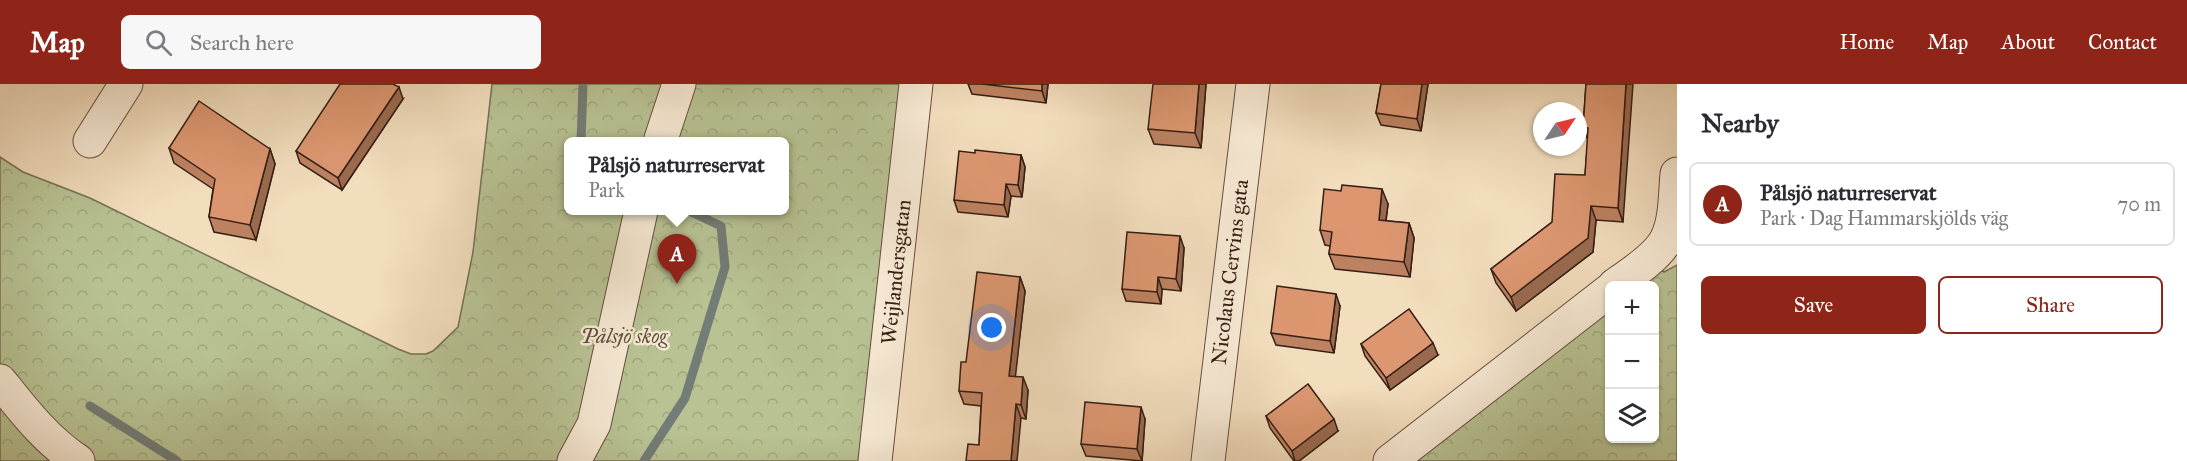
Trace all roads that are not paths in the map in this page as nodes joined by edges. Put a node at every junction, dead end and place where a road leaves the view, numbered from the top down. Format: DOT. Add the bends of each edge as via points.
graph roads {
  1 [pos="126,84"];
  2 [pos="678,84"];
  3 [pos="916,84"];
  4 [pos="1253,84"];
  5 [pos="661,137"];
  6 [pos="90,141"];
  7 [pos="1677,174"];
  8 [pos="640,215"];
  9 [pos="1620,281"];
  10 [pos="1605,294"];
  11 [pos="0,381"];
  12 [pos="78,461"];
  13 [pos="574,461"];
  14 [pos="875,461"];
  15 [pos="1208,461"];
  16 [pos="1390,461"];
  1 -- 6 [label="street"];
  2 -- 5 [label="street"];
  3 -- 14 [label="street, Weijlandersgatan"];
  4 -- 15 [label="street, Nicolaus Cervins gata"];
  7 -- 9 [label="street" via="1673,220 1666,241"];
  8 -- 13 [label="street" via="594,424"];
  10 -- 16 [label="street"];
  11 -- 12 [label="street" via="36,426"];
}
